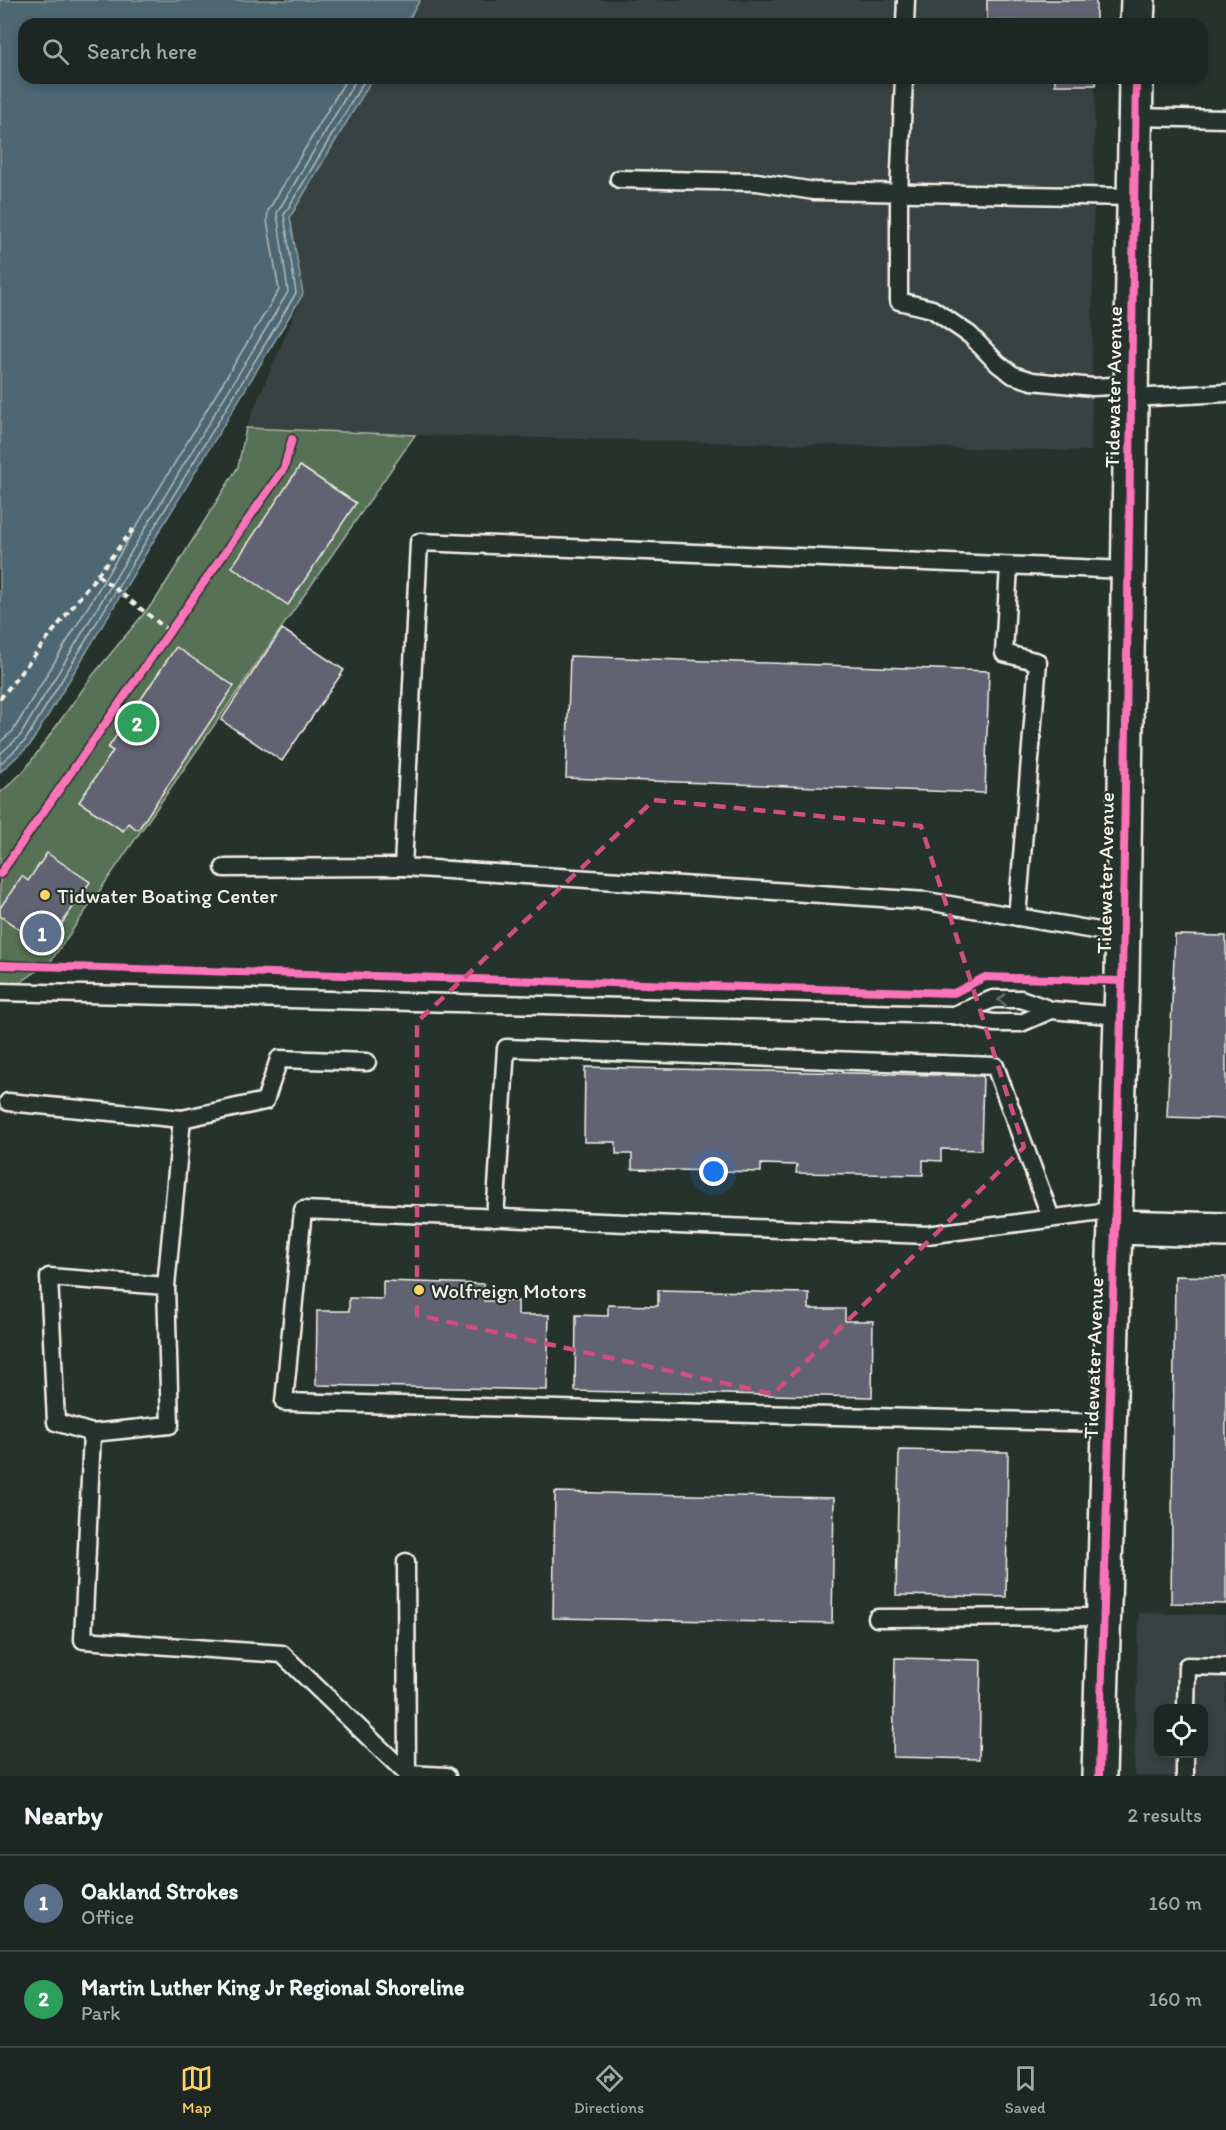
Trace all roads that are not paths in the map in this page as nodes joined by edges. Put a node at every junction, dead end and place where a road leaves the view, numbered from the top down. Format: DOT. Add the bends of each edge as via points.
graph roads {
  1 [pos="906,0"];
  2 [pos="1138,0"];
  3 [pos="905,18"];
  4 [pos="1137,18"];
  5 [pos="904,84"];
  6 [pos="1136,84"];
  7 [pos="1136,117"];
  8 [pos="1226,119"];
  9 [pos="619,179"];
  10 [pos="899,193"];
  11 [pos="1134,197"];
  12 [pos="1131,392"];
  13 [pos="1226,393"];
  14 [pos="1009,566"];
  15 [pos="1128,570"];
  16 [pos="403,867"];
  17 [pos="224,868"];
  18 [pos="1017,917"];
  19 [pos="1122,935"];
  20 [pos="0,992"];
  21 [pos="1051,1010"];
  22 [pos="953,1015"];
  23 [pos="1121,1016"];
  24 [pos="367,1062"];
  25 [pos="8,1102"];
  26 [pos="182,1119"];
  27 [pos="495,1218"];
  28 [pos="1051,1218"];
  29 [pos="1116,1218"];
  30 [pos="1226,1230"];
  31 [pos="166,1286"];
  32 [pos="1109,1423"];
  33 [pos="92,1433"];
  34 [pos="406,1562"];
  35 [pos="1103,1617"];
  36 [pos="878,1618"];
  37 [pos="1226,1667"];
  38 [pos="1186,1704"];
  39 [pos="1185,1758"];
  40 [pos="407,1774"];
  41 [pos="428,1775"];
  42 [pos="447,1776"];
  43 [pos="1099,1776"];
  44 [pos="1185,1776"];
  1 -- 3 [label="lane"];
  2 -- 4 [label="street"];
  5 -- 10 [label="lane"];
  6 -- 7 [label="street, Tidewater Avenue"];
  7 -- 8 [label="lane"];
  7 -- 11 [label="street, Tidewater Avenue"];
  9 -- 10 [label="lane" via="757,182 814,191"];
  10 -- 11 [label="lane"];
  10 -- 12 [label="lane" via="899,301 932,309 970,335 1013,375 1032,381"];
  11 -- 12 [label="street, Tidewater Avenue"];
  12 -- 13 [label="lane"];
  12 -- 15 [label="street, Tidewater Avenue"];
  14 -- 15 [label="lane"];
  14 -- 16 [label="lane" via="419,542"];
  14 -- 18 [label="lane" via="1004,653 1038,662"];
  15 -- 19 [label="street, Tidewater Avenue"];
  16 -- 17 [label="lane"];
  16 -- 18 [label="lane" via="927,901"];
  18 -- 19 [label="lane"];
  19 -- 23 [label="street, Tidewater Avenue"];
  20 -- 22 [label="lane"];
  21 -- 22 [label="lane" via="1021,1023 994,1023"];
  21 -- 22 [label="lane, one-way" via="1021,999 993,999"];
  21 -- 23 [label="lane"];
  23 -- 29 [label="street, Tidewater Avenue"];
  24 -- 26 [label="lane" via="279,1059 265,1101"];
  25 -- 26 [label="lane"];
  26 -- 31 [label="lane"];
  27 -- 28 [label="lane" via="927,1235"];
  27 -- 28 [label="lane" via="506,1048 995,1066"];
  27 -- 32 [label="lane" via="303,1210 284,1401"];
  28 -- 29 [label="lane"];
  29 -- 30 [label="street"];
  29 -- 32 [label="street, Tidewater Avenue"];
  31 -- 33 [label="lane" via="170,1425"];
  31 -- 33 [label="lane" via="49,1277 56,1422"];
  32 -- 35 [label="street, Tidewater Avenue"];
  33 -- 40 [label="lane" via="83,1640 282,1654"];
  34 -- 40 [label="lane"];
  35 -- 36 [label="lane"];
  35 -- 43 [label="street, Tidewater Avenue"];
  37 -- 38 [label="lane" via="1187,1666"];
  39 -- 44 [label="lane"];
  40 -- 41 [label="lane"];
  41 -- 42 [label="lane"];
}
